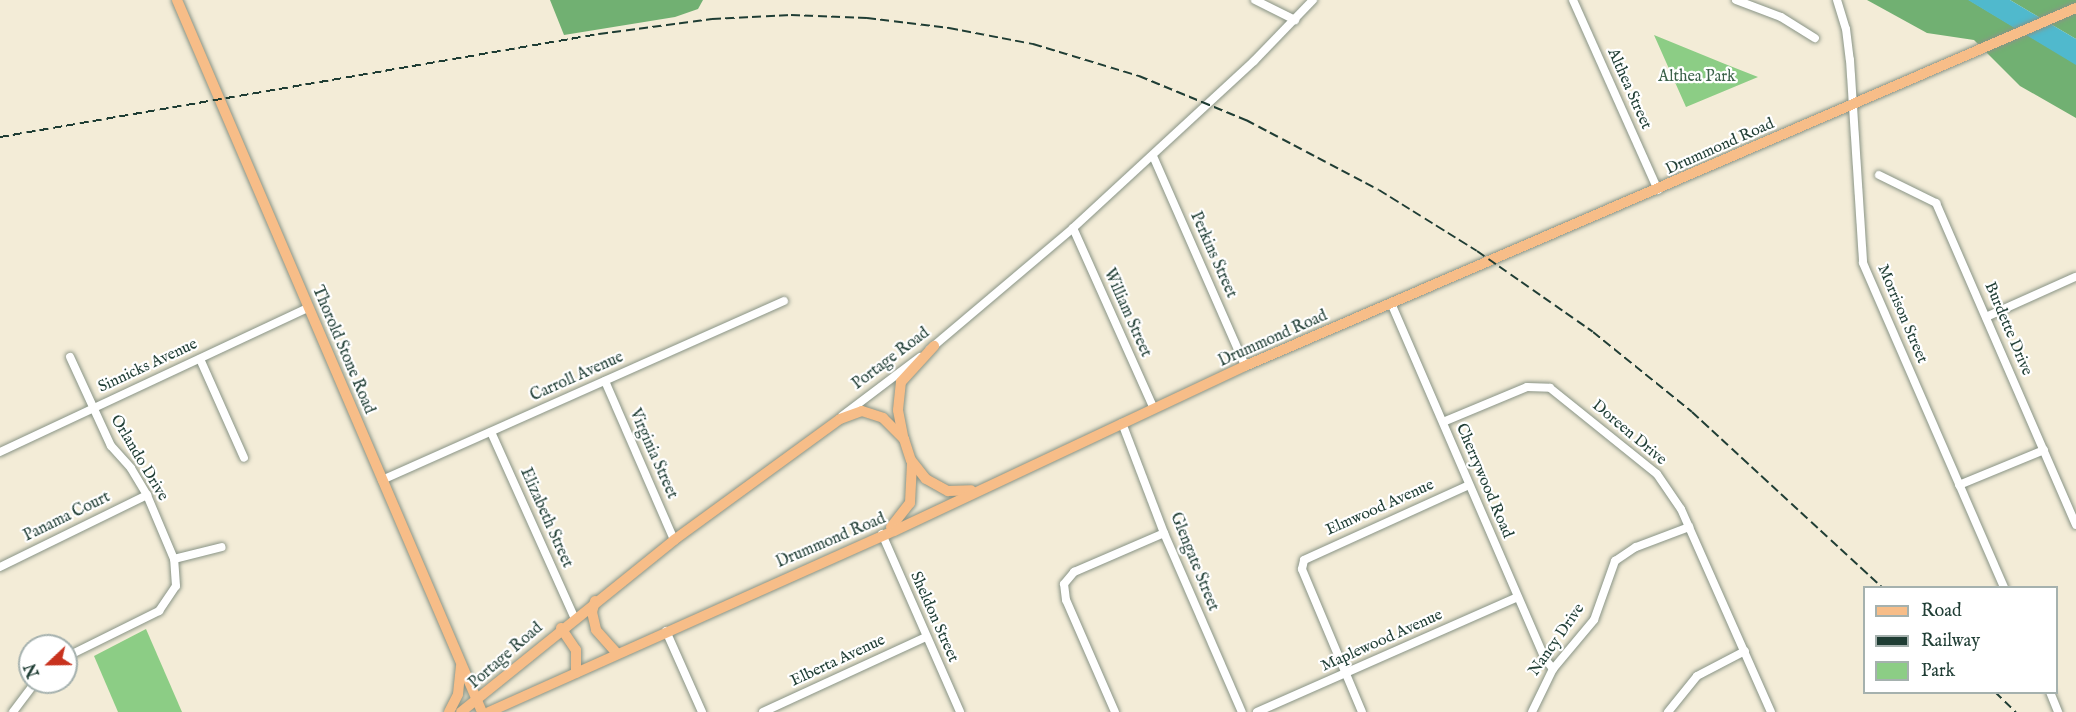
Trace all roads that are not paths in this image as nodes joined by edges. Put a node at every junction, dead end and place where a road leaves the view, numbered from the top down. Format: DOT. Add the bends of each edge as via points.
graph roads {
  1 [pos="177,0"];
  2 [pos="1255,0"];
  3 [pos="1313,0"];
  4 [pos="1573,0"];
  5 [pos="1736,0"];
  6 [pos="1837,0"];
  7 [pos="2076,8"];
  8 [pos="1295,20"];
  9 [pos="1815,38"];
  10 [pos="1854,105"];
  11 [pos="1153,156"];
  12 [pos="1879,175"];
  13 [pos="1658,190"];
  14 [pos="1073,228"];
  15 [pos="2076,276"];
  16 [pos="784,300"];
  17 [pos="1390,303"];
  18 [pos="308,308"];
  19 [pos="1986,317"];
  20 [pos="934,346"];
  21 [pos="70,357"];
  22 [pos="200,358"];
  23 [pos="1245,366"];
  24 [pos="605,381"];
  25 [pos="93,408"];
  26 [pos="1154,409"];
  27 [pos="840,419"];
  28 [pos="1443,422"];
  29 [pos="1122,423"];
  30 [pos="491,432"];
  31 [pos="904,439"];
  32 [pos="2044,450"];
  33 [pos="0,452"];
  34 [pos="244,458"];
  35 [pos="912,460"];
  36 [pos="382,480"];
  37 [pos="1469,485"];
  38 [pos="1959,485"];
  39 [pos="980,489"];
  40 [pos="147,495"];
  41 [pos="2076,525"];
  42 [pos="1689,527"];
  43 [pos="1164,533"];
  44 [pos="882,534"];
  45 [pos="674,540"];
  46 [pos="222,547"];
  47 [pos="174,559"];
  48 [pos="0,567"];
  49 [pos="2003,586"];
  50 [pos="1518,597"];
  51 [pos="595,601"];
  52 [pos="574,617"];
  53 [pos="561,628"];
  54 [pos="666,631"];
  55 [pos="926,637"];
  56 [pos="78,651"];
  57 [pos="1745,651"];
  58 [pos="617,653"];
  59 [pos="461,665"];
  60 [pos="1553,669"];
  61 [pos="576,673"];
  62 [pos="1346,673"];
  63 [pos="27,694"];
  64 [pos="2049,694"];
  65 [pos="479,707"];
  66 [pos="14,712"];
  67 [pos="449,712"];
  68 [pos="461,712"];
  69 [pos="489,712"];
  70 [pos="702,712"];
  71 [pos="763,712"];
  72 [pos="960,712"];
  73 [pos="1115,712"];
  74 [pos="1242,712"];
  75 [pos="1257,712"];
  76 [pos="1362,712"];
  77 [pos="1532,712"];
  78 [pos="1668,712"];
  79 [pos="1771,712"];
  80 [pos="2058,712"];
  1 -- 18 [label="main road, Thorold Stone Road"];
  2 -- 8 [label="street"];
  3 -- 8 [label="street, Portage Road"];
  4 -- 13 [label="street, Althea Street"];
  5 -- 9 [label="street" via="1781,17"];
  6 -- 10 [label="street, Morrison Street" via="1846,29"];
  7 -- 10 [label="main road, Drummond Road"];
  8 -- 11 [label="street, Portage Road"];
  10 -- 13 [label="main road, Drummond Road"];
  10 -- 38 [label="street, Morrison Street" via="1863,263"];
  11 -- 14 [label="street, Portage Road"];
  11 -- 23 [label="street, Perkins Street"];
  12 -- 19 [label="street, Burdette Drive" via="1936,202"];
  13 -- 17 [label="main road, Drummond Road"];
  14 -- 20 [label="street, Portage Road"];
  14 -- 26 [label="street, William Street"];
  15 -- 19 [label="street"];
  16 -- 24 [label="street, Carroll Avenue"];
  17 -- 23 [label="main road, Drummond Road"];
  17 -- 28 [label="street, Cherrywood Road"];
  18 -- 22 [label="street, Sinnicks Avenue"];
  18 -- 36 [label="main road, Thorold Stone Road"];
  19 -- 32 [label="street, Burdette Drive"];
  20 -- 27 [label="street, Portage Road"];
  20 -- 31 [label="main road" via="901,382 898,410"];
  21 -- 25 [label="street, Orlando Drive"];
  22 -- 25 [label="street, Sinnicks Avenue"];
  22 -- 34 [label="street"];
  23 -- 26 [label="main road, Drummond Road"];
  24 -- 30 [label="street, Carroll Avenue"];
  24 -- 45 [label="street, Virginia Street"];
  25 -- 33 [label="street, Sinnicks Avenue"];
  25 -- 40 [label="street, Orlando Drive" via="111,446 131,468"];
  26 -- 29 [label="main road, Drummond Road"];
  27 -- 31 [label="main road" via="862,411 873,414 883,418"];
  27 -- 45 [label="main road, Portage Road"];
  28 -- 37 [label="street, Cherrywood Road"];
  28 -- 42 [label="street, Doreen Drive" via="1527,387 1550,388 1657,474"];
  29 -- 39 [label="main road, Drummond Road"];
  29 -- 43 [label="street, Glengate Street"];
  30 -- 36 [label="street, Carroll Avenue"];
  30 -- 52 [label="street, Elizabeth Street"];
  31 -- 35 [label="main road"];
  32 -- 38 [label="street"];
  32 -- 41 [label="street, Burdette Drive"];
  35 -- 39 [label="main road" via="920,473 938,487 948,491"];
  35 -- 44 [label="main road" via="910,503 900,519"];
  36 -- 59 [label="main road, Thorold Stone Road"];
  37 -- 50 [label="street, Cherrywood Road"];
  37 -- 62 [label="street, Elmwood Avenue" via="1304,560 1302,569"];
  38 -- 49 [label="street, Morrison Street"];
  39 -- 44 [label="main road, Drummond Road"];
  40 -- 47 [label="street, Orlando Drive"];
  40 -- 48 [label="street, Panama Court"];
  42 -- 57 [label="street, Doreen Drive"];
  42 -- 60 [label="street, Nancy Drive" via="1636,547 1615,561 1594,620"];
  43 -- 73 [label="street" via="1074,572 1064,584 1066,600"];
  43 -- 74 [label="street, Glengate Street"];
  44 -- 54 [label="main road, Drummond Road"];
  44 -- 55 [label="street, Sheldon Street"];
  45 -- 51 [label="main road, Portage Road"];
  46 -- 47 [label="street"];
  47 -- 56 [label="street, Orlando Drive" via="176,586 159,611"];
  50 -- 60 [label="street, Cherrywood Road"];
  50 -- 62 [label="street, Maplewood Avenue"];
  51 -- 52 [label="main road, Portage Road"];
  51 -- 58 [label="main road" via="592,612 596,630"];
  52 -- 53 [label="main road, Portage Road"];
  53 -- 61 [label="main road" via="576,650"];
  53 -- 65 [label="main road, Portage Road"];
  54 -- 58 [label="main road, Drummond Road"];
  54 -- 70 [label="street"];
  55 -- 71 [label="street, Elberta Avenue"];
  55 -- 72 [label="street, Sheldon Street"];
  57 -- 78 [label="street" via="1697,676"];
  57 -- 79 [label="street, Doreen Drive"];
  58 -- 61 [label="main road, Drummond Road"];
  59 -- 65 [label="main road, Thorold Stone Road"];
  59 -- 67 [label="main road" via="458,694"];
  60 -- 77 [label="street, Nancy Drive"];
  61 -- 69 [label="main road, Drummond Road"];
  62 -- 75 [label="street, Maplewood Avenue"];
  62 -- 76 [label="street"];
  63 -- 66 [label="street"];
  64 -- 80 [label="street"];
  65 -- 68 [label="main road, Portage Road"];
}
